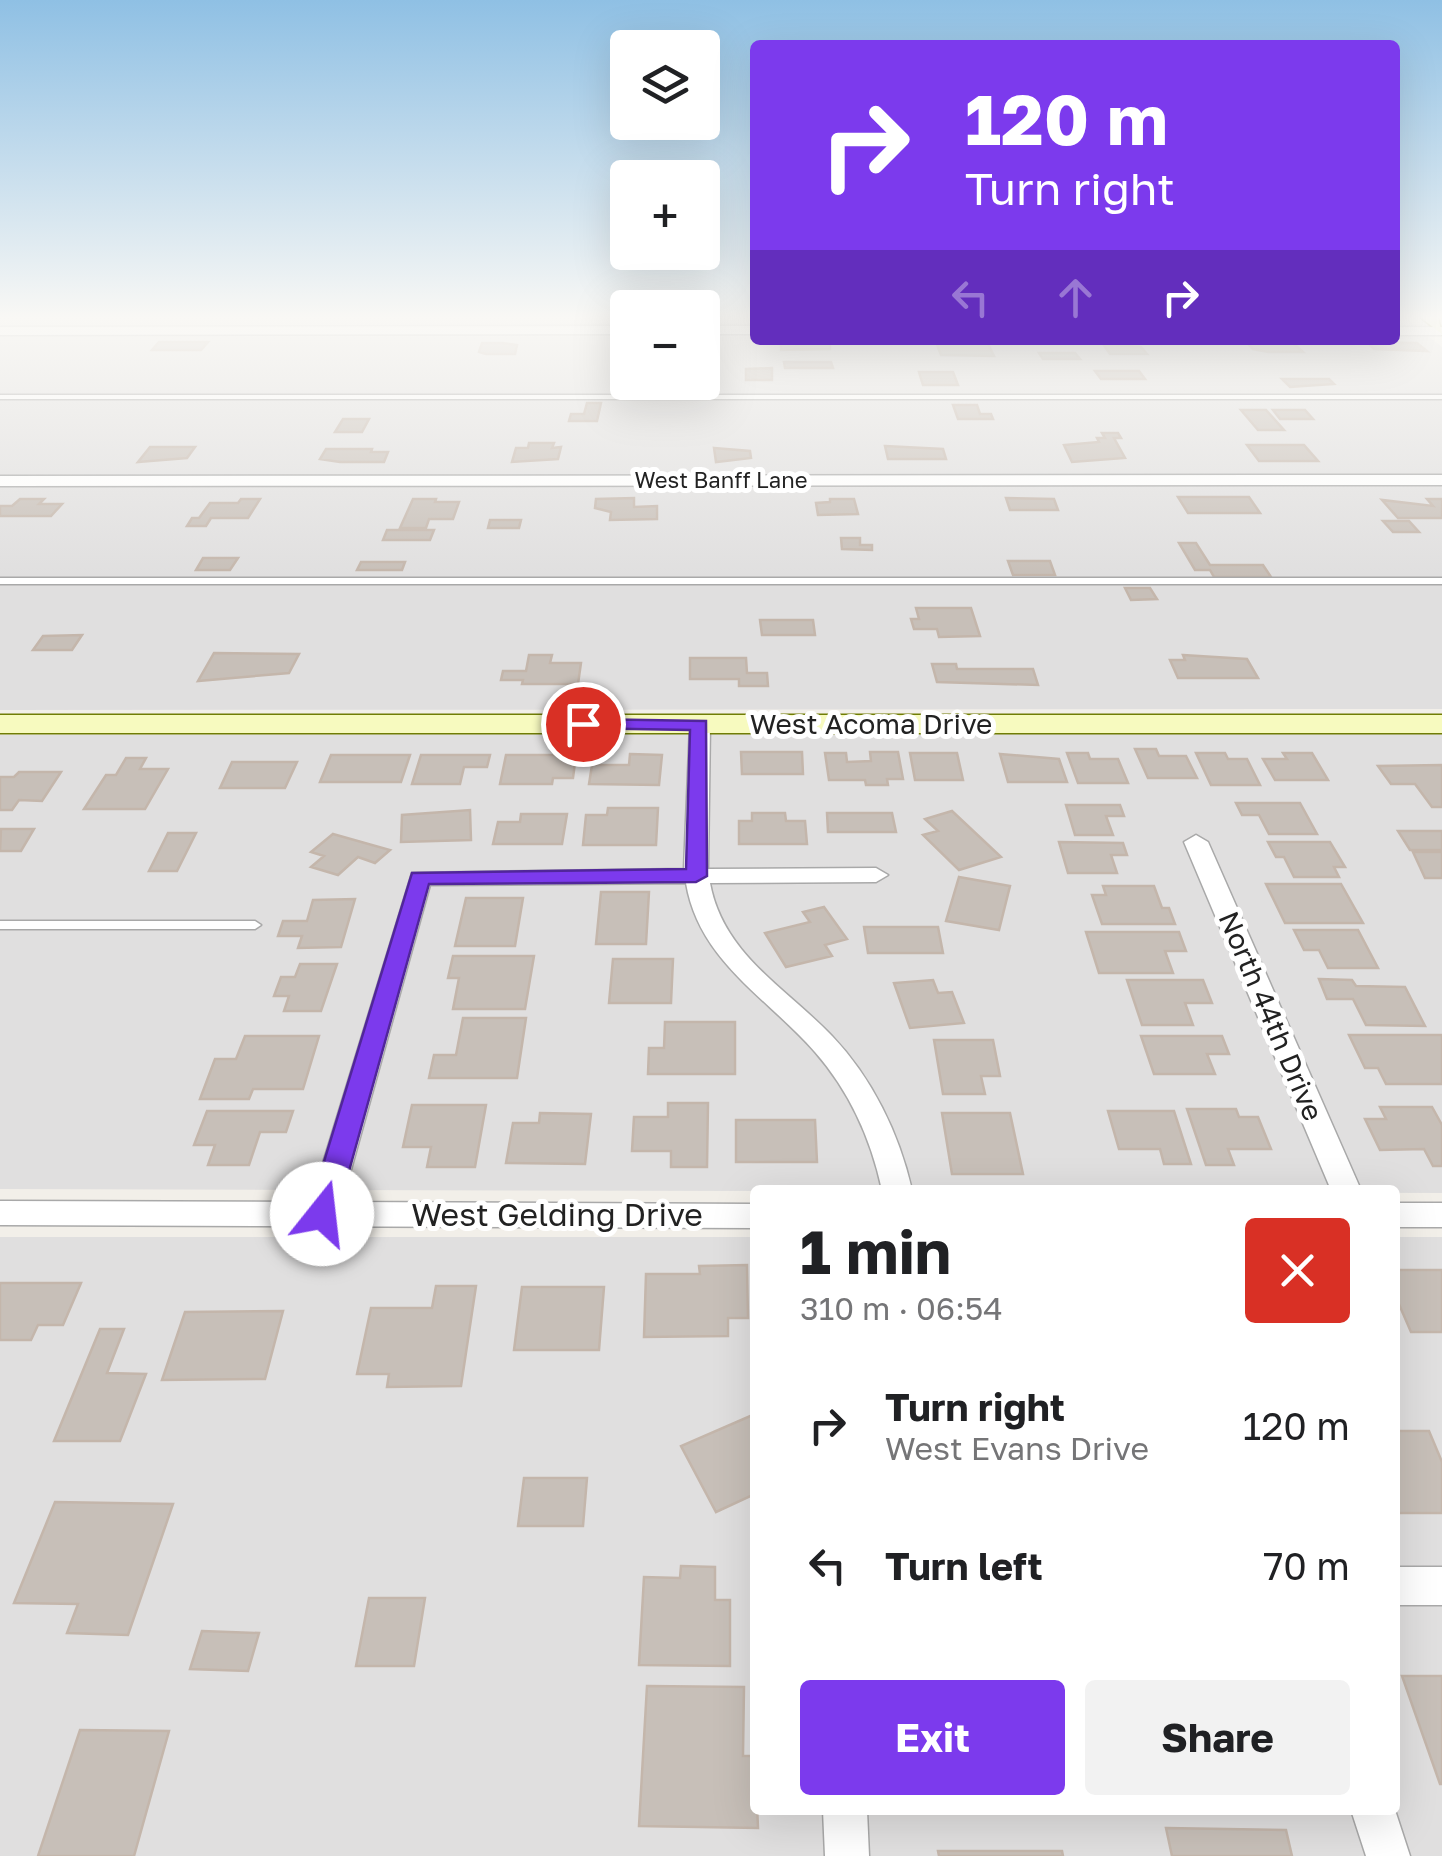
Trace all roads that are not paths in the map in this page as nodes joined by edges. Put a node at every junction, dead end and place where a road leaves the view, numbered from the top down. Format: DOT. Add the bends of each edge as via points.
graph roads {
  1 [pos="1442,480"];
  2 [pos="0,481"];
  3 [pos="1442,581"];
  4 [pos="0,582"];
  5 [pos="0,724"];
  6 [pos="700,724"];
  7 [pos="1442,724"];
  8 [pos="1196,842"];
  9 [pos="876,875"];
  10 [pos="696,876"];
  11 [pos="0,925"];
  12 [pos="255,925"];
  13 [pos="896,1185"];
  14 [pos="1344,1185"];
  15 [pos="0,1213"];
  16 [pos="322,1214"];
  17 [pos="1400,1215"];
  18 [pos="1442,1215"];
  19 [pos="750,1216"];
  20 [pos="1400,1586"];
  21 [pos="1442,1586"];
  22 [pos="844,1815"];
  23 [pos="1375,1815"];
  24 [pos="847,1856"];
  25 [pos="1388,1856"];
  1 -- 2 [label="street, West Banff Lane"];
  3 -- 4 [label="lane"];
  5 -- 6 [label="street, West Acoma Drive"];
  6 -- 7 [label="street, West Acoma Drive"];
  6 -- 10 [label="street"];
  8 -- 14 [label="street, North 44th Drive"];
  9 -- 10 [label="street"];
  10 -- 13 [label="street" via="704,909 732,956 812,1032 841,1047"];
  10 -- 16 [label="street" via="420,878"];
  11 -- 12 [label="lane"];
  15 -- 16 [label="street, West Gelding Drive"];
  16 -- 19 [label="street, West Gelding Drive"];
  17 -- 18 [label="street"];
  20 -- 21 [label="street"];
  22 -- 24 [label="street"];
  23 -- 25 [label="street"];
}
